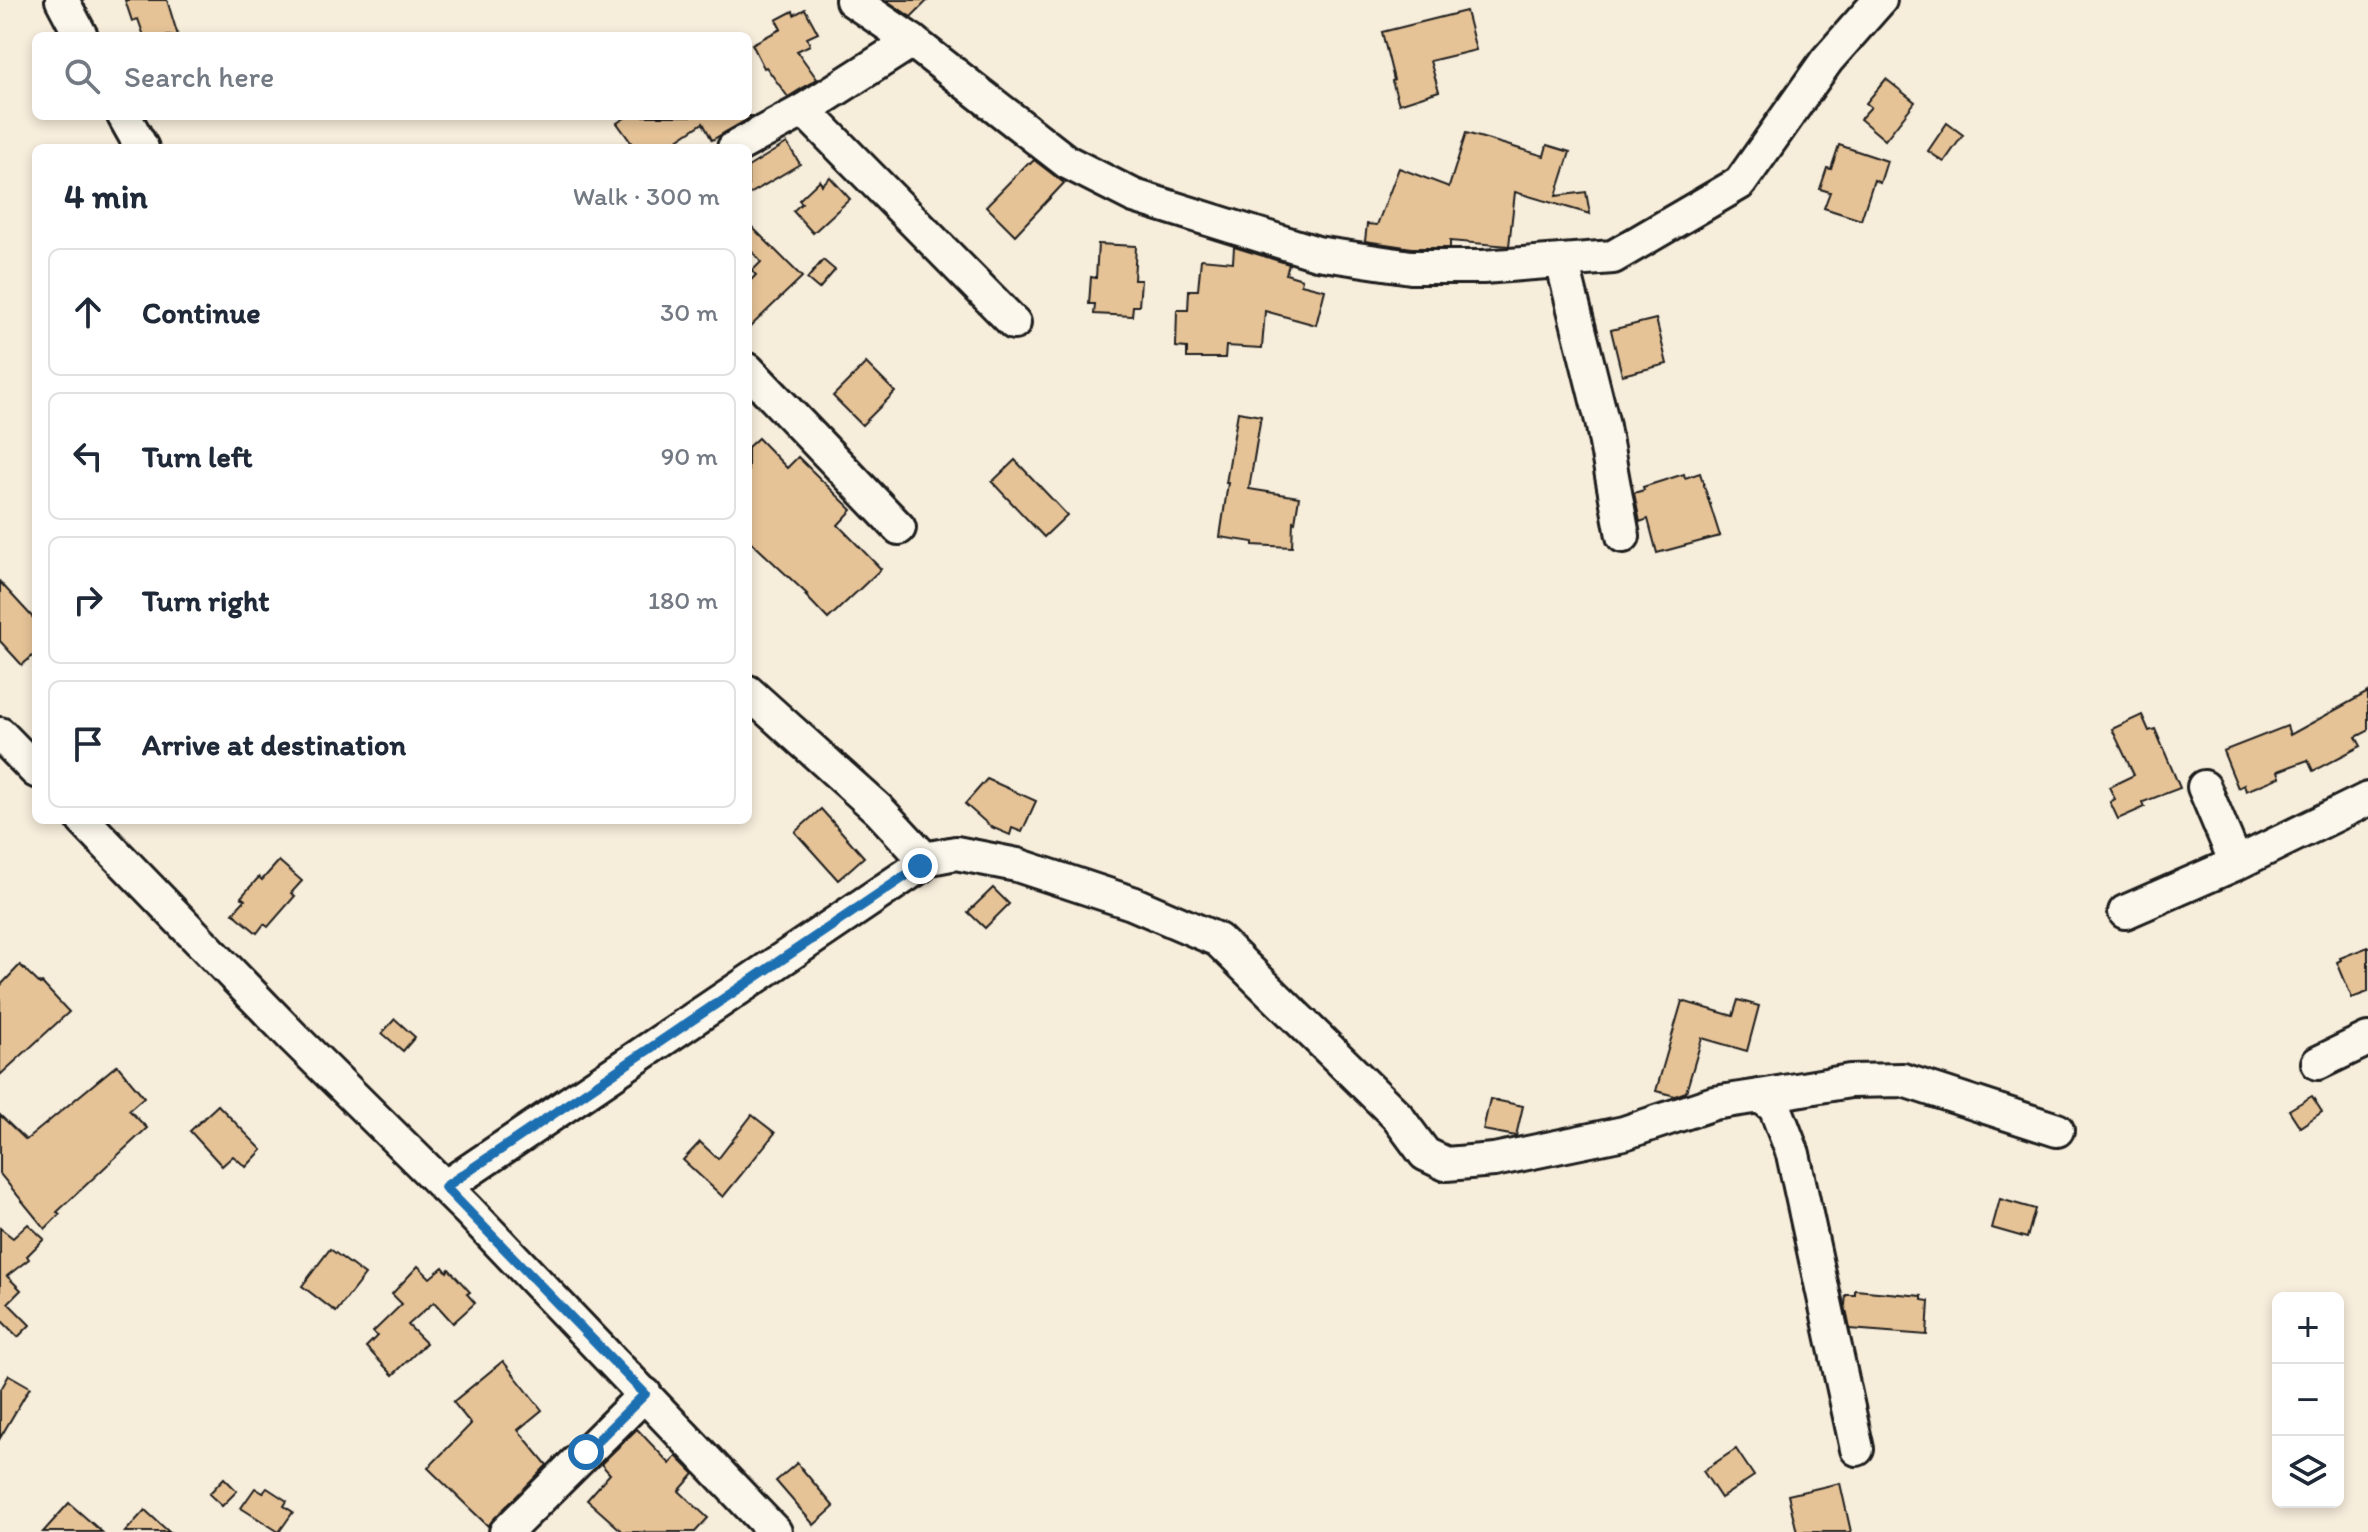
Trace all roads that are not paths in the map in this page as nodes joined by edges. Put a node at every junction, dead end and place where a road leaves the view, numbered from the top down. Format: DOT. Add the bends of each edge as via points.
graph roads {
  1 [pos="62,0"];
  2 [pos="852,0"];
  3 [pos="1880,0"];
  4 [pos="79,32"];
  5 [pos="912,41"];
  6 [pos="804,110"];
  7 [pos="126,120"];
  8 [pos="140,144"];
  9 [pos="741,144"];
  10 [pos="1562,261"];
  11 [pos="1014,323"];
  12 [pos="752,374"];
  13 [pos="899,528"];
  14 [pos="1623,536"];
  15 [pos="752,696"];
  16 [pos="0,734"];
  17 [pos="32,767"];
  18 [pos="2204,787"];
  19 [pos="2368,799"];
  20 [pos="87,824"];
  21 [pos="920,860"];
  22 [pos="2236,863"];
  23 [pos="2125,912"];
  24 [pos="2368,1039"];
  25 [pos="2318,1063"];
  26 [pos="1760,1096"];
  27 [pos="2057,1130"];
  28 [pos="445,1187"];
  29 [pos="645,1394"];
  30 [pos="1857,1449"];
  31 [pos="506,1532"];
  32 [pos="775,1532"];
  1 -- 4 [label="street"];
  2 -- 5 [label="street"];
  3 -- 10 [label="street" via="1827,60 1740,183 1613,257"];
  5 -- 6 [label="street"];
  5 -- 10 [label="street" via="1067,162 1134,196 1317,253 1411,267"];
  6 -- 9 [label="street"];
  6 -- 11 [label="street"];
  7 -- 8 [label="street"];
  10 -- 14 [label="street" via="1602,421"];
  12 -- 13 [label="street"];
  15 -- 21 [label="street" via="879,810"];
  16 -- 17 [label="street"];
  18 -- 22 [label="street"];
  19 -- 22 [label="street"];
  20 -- 28 [label="street"];
  21 -- 26 [label="street" via="956,853 1017,865 1132,903 1218,940 1397,1116 1425,1154 1446,1164 1494,1160 1624,1133 1714,1103"];
  21 -- 28 [label="street" via="920,866 793,954"];
  22 -- 23 [label="street"];
  24 -- 25 [label="street"];
  26 -- 27 [label="street" via="1850,1081 1903,1080"];
  26 -- 30 [label="street" via="1775,1107 1793,1154"];
  28 -- 29 [label="street"];
  29 -- 31 [label="street"];
  29 -- 32 [label="street"];
}
